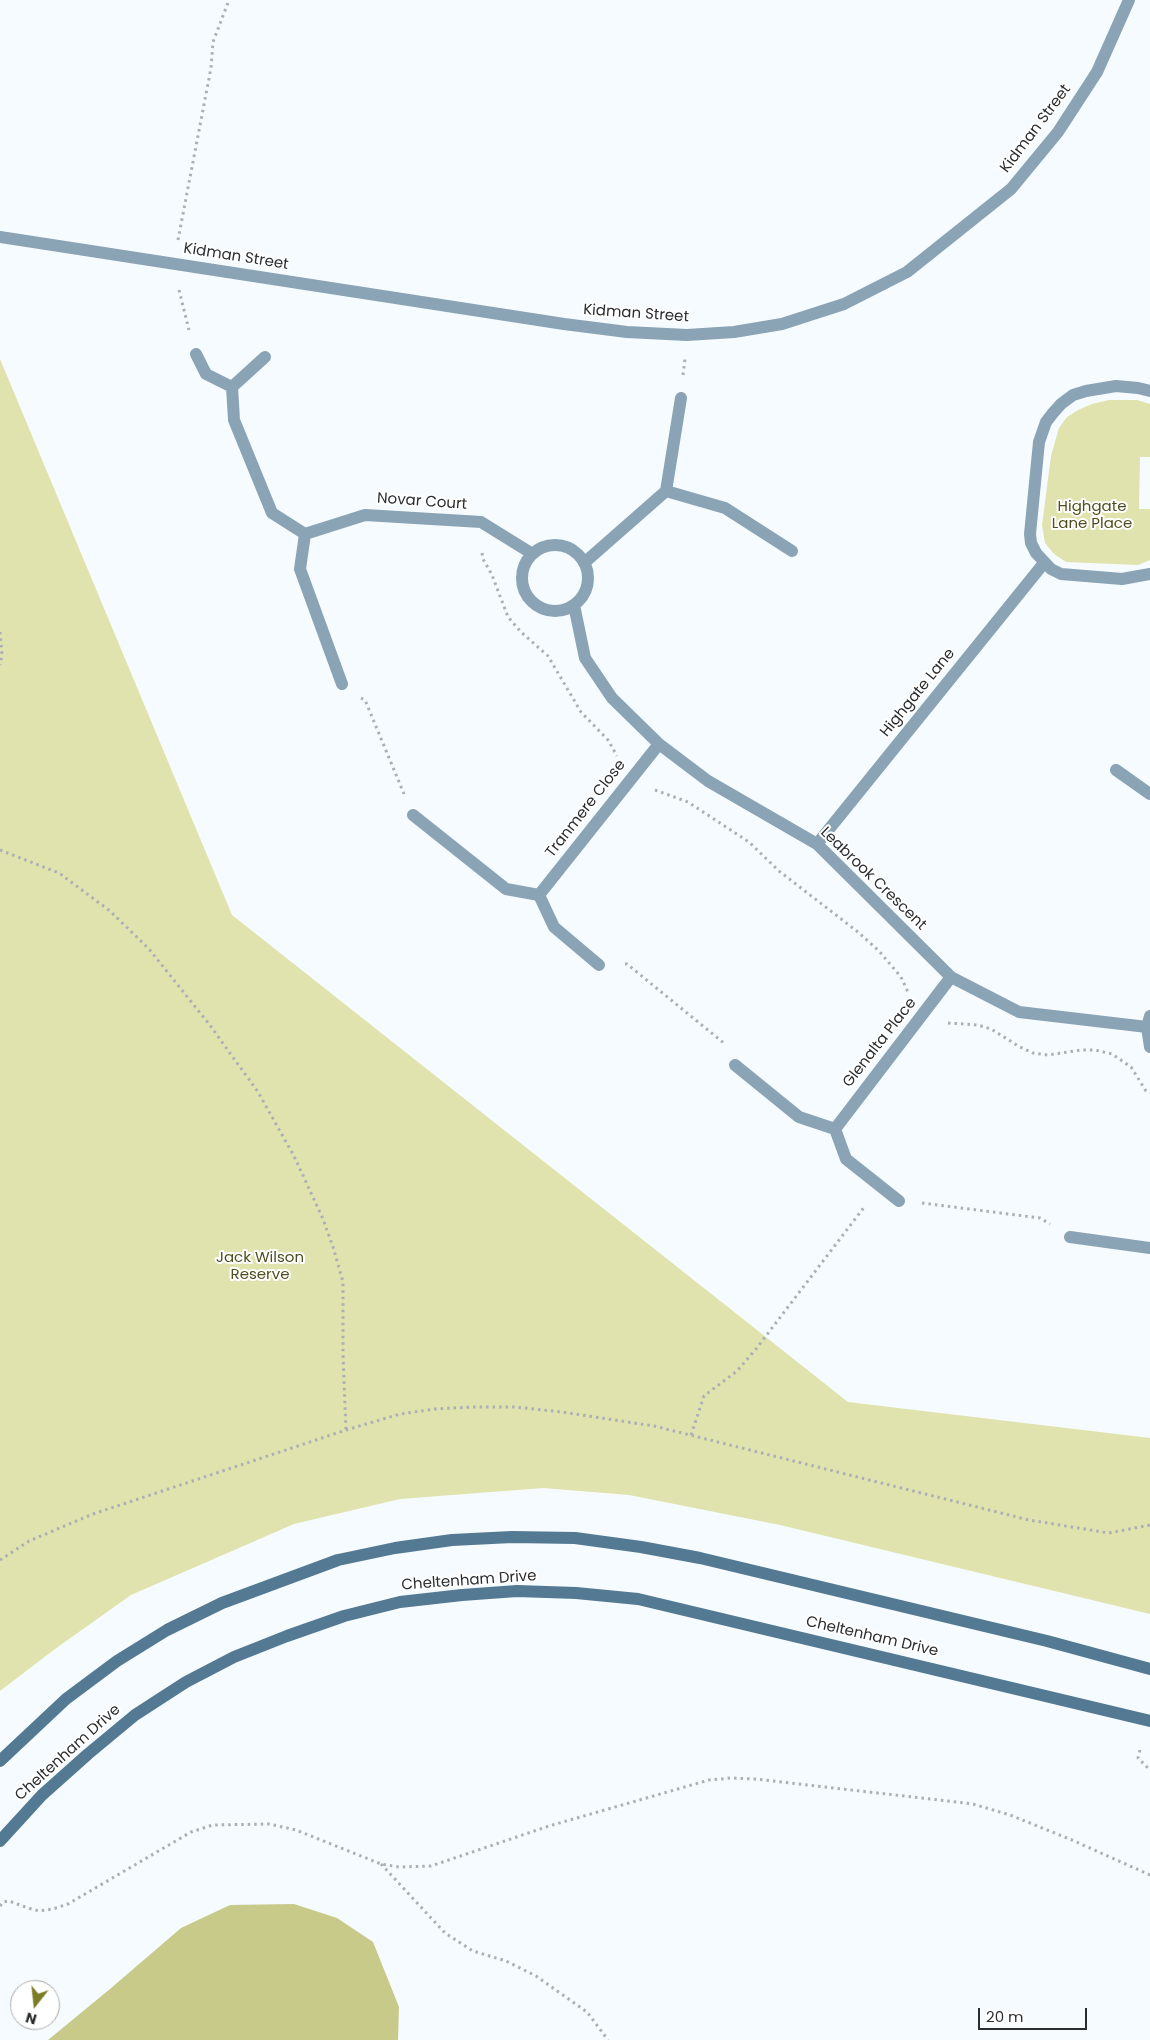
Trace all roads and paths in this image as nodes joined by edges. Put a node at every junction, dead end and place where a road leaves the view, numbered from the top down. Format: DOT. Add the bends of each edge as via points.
graph roads {
  1 [pos="229,0"];
  2 [pos="1129,0"];
  3 [pos="0,237"];
  4 [pos="173,264"];
  5 [pos="687,335"];
  6 [pos="196,354"];
  7 [pos="265,357"];
  8 [pos="232,387"];
  9 [pos="1150,391"];
  10 [pos="681,398"];
  11 [pos="666,491"];
  12 [pos="491,528"];
  13 [pos="304,534"];
  14 [pos="792,552"];
  15 [pos="531,554"];
  16 [pos="584,562"];
  17 [pos="1044,563"];
  18 [pos="1150,574"];
  19 [pos="574,605"];
  20 [pos="0,632"];
  21 [pos="0,665"];
  22 [pos="342,684"];
  23 [pos="658,744"];
  24 [pos="620,761"];
  25 [pos="1116,770"];
  26 [pos="648,787"];
  27 [pos="1150,794"];
  28 [pos="413,815"];
  29 [pos="817,844"];
  30 [pos="0,850"];
  31 [pos="540,895"];
  32 [pos="599,965"];
  33 [pos="951,978"];
  34 [pos="911,996"];
  35 [pos="1148,1022"];
  36 [pos="946,1023"];
  37 [pos="1150,1047"];
  38 [pos="734,1065"];
  39 [pos="1150,1093"];
  40 [pos="835,1129"];
  41 [pos="880,1187"];
  42 [pos="899,1201"];
  43 [pos="1070,1237"];
  44 [pos="1150,1245"];
  45 [pos="346,1430"];
  46 [pos="691,1436"];
  47 [pos="1150,1525"];
  48 [pos="0,1560"];
  49 [pos="1150,1669"];
  50 [pos="1150,1721"];
  51 [pos="1140,1750"];
  52 [pos="0,1761"];
  53 [pos="1150,1770"];
  54 [pos="0,1841"];
  55 [pos="380,1864"];
  56 [pos="1150,1875"];
  57 [pos="0,1906"];
  58 [pos="608,2040"];
  1 -- 4 [label="path" via="213,42 212,68"];
  2 -- 5 [label="street, Kidman Street" via="1097,72 1058,132 1011,188 907,272 844,304 782,324"];
  3 -- 4 [label="street, Kidman Street"];
  4 -- 5 [label="street, Kidman Street" via="564,324"];
  4 -- 6 [label="path"];
  5 -- 10 [label="path"];
  6 -- 8 [label="street" via="206,374"];
  7 -- 8 [label="street"];
  8 -- 13 [label="street" via="234,420 272,513"];
  9 -- 17 [label="street" via="1116,386 1073,395 1046,422 1037,452 1030,534"];
  10 -- 11 [label="street"];
  11 -- 14 [label="street" via="725,508"];
  11 -- 16 [label="street"];
  12 -- 13 [label="street, Novar Court" via="482,522 365,515"];
  12 -- 15 [label="street, Novar Court"];
  12 -- 24 [label="path" via="481,548 483,559 508,616 548,656 581,712 608,740"];
  13 -- 22 [label="street" via="300,569"];
  15 -- 16 [label="street" via="553,544 567,547"];
  15 -- 19 [label="street" via="522,572 521,584 526,595 538,606 549,610 563,610"];
  16 -- 19 [label="street" via="587,586"];
  17 -- 18 [label="street" via="1061,574 1073,576 1122,579"];
  17 -- 29 [label="street, Highgate Lane"];
  19 -- 23 [label="street, Leabrook Crescent" via="585,658 612,698"];
  20 -- 21 [label="path"];
  22 -- 28 [label="path" via="365,700"];
  23 -- 29 [label="street, Leabrook Crescent" via="708,780"];
  23 -- 31 [label="street, Tranmere Close"];
  25 -- 27 [label="street"];
  26 -- 34 [label="path" via="688,802 749,842 778,871 879,951 901,977"];
  28 -- 31 [label="street" via="506,889"];
  29 -- 33 [label="street, Leabrook Crescent"];
  30 -- 45 [label="path" via="59,873 110,911 149,949 210,1024 258,1092 294,1156 323,1219 343,1282"];
  31 -- 32 [label="street" via="554,927"];
  32 -- 38 [label="path" via="627,964 734,1051"];
  33 -- 35 [label="street, Leabrook Crescent" via="1019,1012"];
  33 -- 40 [label="street, Glenalta Place"];
  35 -- 37 [label="street"];
  36 -- 39 [label="path" via="984,1027 1033,1053 1048,1055 1081,1050 1112,1054 1131,1066"];
  38 -- 40 [label="street" via="799,1116"];
  40 -- 41 [label="street" via="846,1159"];
  41 -- 42 [label="street"];
  41 -- 46 [label="path" via="756,1349 737,1371 704,1396"];
  42 -- 43 [label="path" via="1040,1218"];
  43 -- 44 [label="street"];
  45 -- 46 [label="path" via="400,1414 435,1409 515,1407 654,1426"];
  45 -- 48 [label="path" via="93,1514 29,1541"];
  46 -- 47 [label="path" via="1029,1520 1109,1533"];
  49 -- 52 [label="main road" via="1037,1638 641,1547 575,1538 452,1540 338,1560 222,1603 167,1630 117,1661 66,1699"];
  50 -- 54 [label="main road, Cheltenham Drive" via="638,1599 576,1592 517,1591 462,1595 400,1602 344,1616 234,1657 186,1682 135,1715 88,1754 42,1795"];
  51 -- 53 [label="path" via="1138,1758"];
  55 -- 56 [label="path" via="431,1866 549,1826 709,1780 731,1778 973,1804 1010,1815"];
  55 -- 57 [label="path" via="296,1830 269,1824 213,1824 191,1832 68,1904 39,1910 9,1901"];
  55 -- 58 [label="path" via="445,1933 473,1952 506,1961 536,1976 587,2012"];
}
